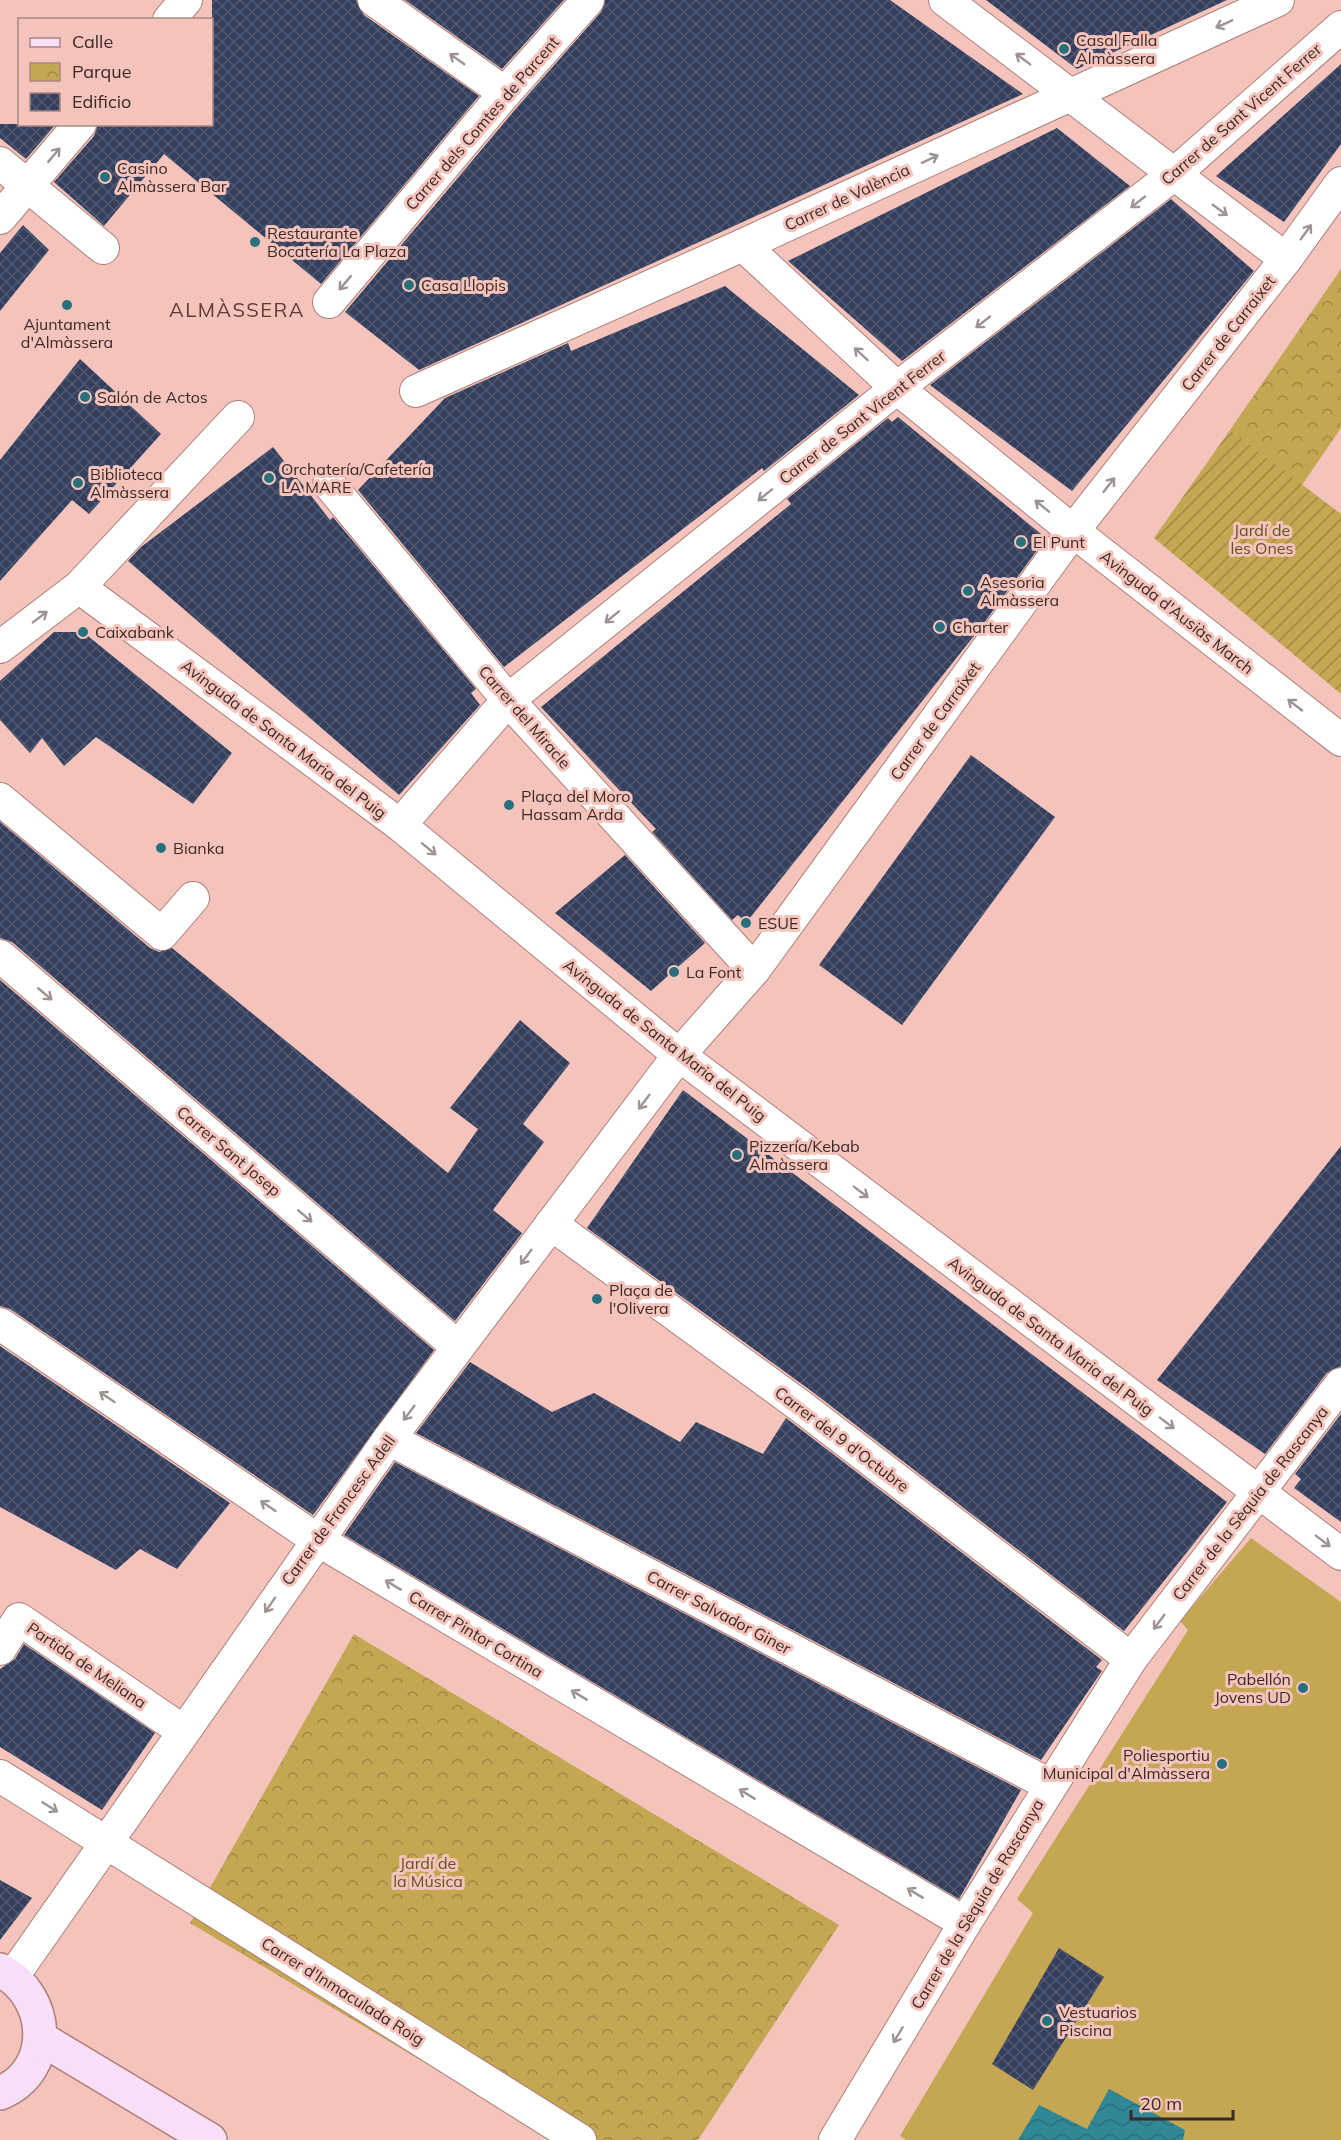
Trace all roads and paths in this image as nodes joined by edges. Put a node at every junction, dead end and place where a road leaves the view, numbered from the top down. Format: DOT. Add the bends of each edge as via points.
graph roads {
  1 [pos="186,0"];
  2 [pos="374,0"];
  3 [pos="588,0"];
  4 [pos="945,0"];
  5 [pos="1278,0"];
  6 [pos="171,18"];
  7 [pos="1341,27"];
  8 [pos="505,93"];
  9 [pos="1070,94"];
  10 [pos="78,126"];
  11 [pos="0,162"];
  12 [pos="1173,175"];
  13 [pos="1341,183"];
  14 [pos="28,185"];
  15 [pos="0,218"];
  16 [pos="744,245"];
  17 [pos="103,248"];
  18 [pos="1286,259"];
  19 [pos="329,302"];
  20 [pos="897,388"];
  21 [pos="416,391"];
  22 [pos="238,417"];
  23 [pos="329,484"];
  24 [pos="1073,531"];
  25 [pos="80,587"];
  26 [pos="0,647"];
  27 [pos="508,700"];
  28 [pos="1341,740"];
  29 [pos="0,799"];
  30 [pos="400,825"];
  31 [pos="193,898"];
  32 [pos="0,956"];
  33 [pos="754,970"];
  34 [pos="679,1055"];
  35 [pos="551,1224"];
  36 [pos="0,1324"];
  37 [pos="458,1347"];
  38 [pos="1341,1384"];
  39 [pos="389,1439"];
  40 [pos="1258,1492"];
  41 [pos="316,1539"];
  42 [pos="1341,1554"];
  43 [pos="0,1649"];
  44 [pos="1131,1659"];
  45 [pos="183,1731"];
  46 [pos="0,1776"];
  47 [pos="1050,1785"];
  48 [pos="105,1843"];
  49 [pos="965,1923"];
  50 [pos="6,1973"];
  51 [pos="40,2038"];
  52 [pos="0,2093"];
  53 [pos="210,2140"];
  54 [pos="580,2140"];
  55 [pos="835,2140"];
  1 -- 6 [label="street"];
  8 -- 2 [label="street, one-way"];
  3 -- 8 [label="street, Carrer dels Comtes de Parcent"];
  9 -- 4 [label="street, one-way"];
  5 -- 9 [label="street, Carrer de València, one-way"];
  7 -- 12 [label="street, Carrer de Sant Vicent Ferrer"];
  8 -- 19 [label="street, Carrer dels Comtes de Parcent, one-way"];
  9 -- 12 [label="street"];
  16 -- 9 [label="street, Carrer de València, one-way"];
  14 -- 10 [label="street, one-way"];
  11 -- 14 [label="street"];
  12 -- 18 [label="street, one-way"];
  12 -- 20 [label="street, Carrer de Sant Vicent Ferrer, one-way"];
  18 -- 13 [label="street, Carrer de Carraixet, one-way"];
  14 -- 15 [label="street"];
  14 -- 17 [label="street"];
  20 -- 16 [label="street, Avinguda d'Ausiàs March, one-way"];
  16 -- 21 [label="street, Carrer de València"];
  24 -- 18 [label="street, Carrer de Carraixet, one-way"];
  24 -- 20 [label="street, Avinguda d'Ausiàs March, one-way"];
  20 -- 27 [label="street, Carrer de Sant Vicent Ferrer, one-way"];
  22 -- 25 [label="street"];
  23 -- 27 [label="street, Carrer del Miracle"];
  28 -- 24 [label="street, Avinguda d'Ausiàs March, one-way"];
  24 -- 33 [label="street, Carrer de Carraixet"];
  26 -- 25 [label="street, one-way"];
  25 -- 30 [label="street, Avinguda de Santa Maria del Puig"];
  27 -- 30 [label="street, Carrer de Sant Vicent Ferrer"];
  27 -- 33 [label="street, Carrer del Miracle"];
  29 -- 31 [label="street" via="162,934"];
  30 -- 34 [label="street, Avinguda de Santa Maria del Puig, one-way"];
  32 -- 37 [label="street, Carrer Sant Josep, one-way"];
  33 -- 34 [label="street, Carrer de Carraixet"];
  34 -- 35 [label="street, Carrer de Francesc Adell, one-way"];
  34 -- 40 [label="street, Avinguda de Santa Maria del Puig, one-way"];
  35 -- 37 [label="street, Carrer de Francesc Adell, one-way"];
  35 -- 44 [label="street, Carrer del 9 d'Octubre"];
  41 -- 36 [label="street, Carrer Pintor Cortina, one-way"];
  37 -- 39 [label="street, Carrer de Francesc Adell, one-way"];
  38 -- 40 [label="street, Carrer de la Sèquia de Rascanya"];
  39 -- 41 [label="street, Carrer de Francesc Adell"];
  39 -- 47 [label="street, Carrer Salvador Giner"];
  40 -- 42 [label="street, Avinguda de Santa Maria del Puig, one-way"];
  40 -- 44 [label="street, Carrer de la Sèquia de Rascanya, one-way"];
  41 -- 45 [label="street, Carrer de Francesc Adell, one-way"];
  49 -- 41 [label="street, Carrer Pintor Cortina, one-way"];
  43 -- 45 [label="street, Partida de Meliana" via="19,1619"];
  44 -- 47 [label="street, Carrer de la Sèquia de Rascanya"];
  45 -- 48 [label="street, Carrer de Francesc Adell"];
  46 -- 48 [label="street, Carrer d'Inmaculada Roig, one-way"];
  47 -- 49 [label="street, Carrer de la Sèquia de Rascanya"];
  48 -- 50 [label="street, Carrer de Francesc Adell"];
  48 -- 54 [label="street, Carrer d'Inmaculada Roig"];
  49 -- 55 [label="street, Carrer de la Sèquia de Rascanya, one-way"];
  50 -- 51 [label="street" via="35,2004"];
  51 -- 52 [label="street" via="35,2060 21,2078"];
  51 -- 53 [label="street"];
}
